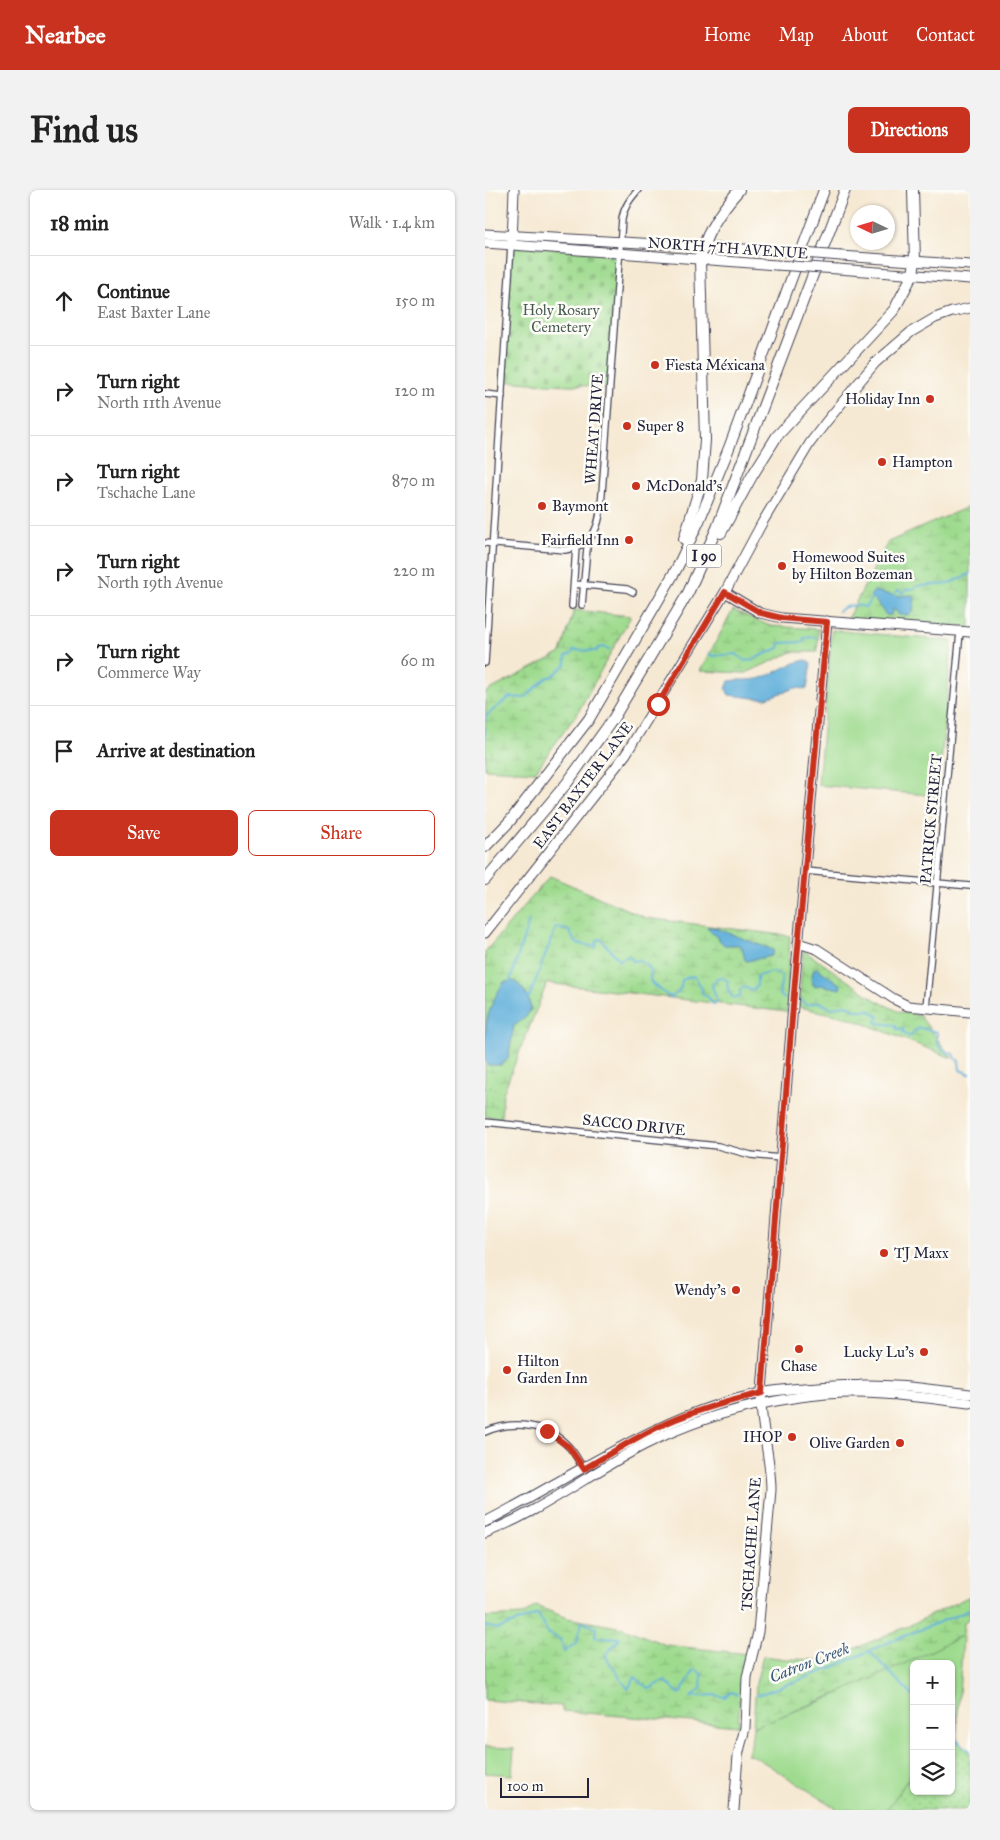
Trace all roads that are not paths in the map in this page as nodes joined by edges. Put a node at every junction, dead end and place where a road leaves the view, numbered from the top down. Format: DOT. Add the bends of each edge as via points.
graph roads {
  1 [pos="514,190"];
  2 [pos="638,190"];
  3 [pos="739,190"];
  4 [pos="824,190"];
  5 [pos="845,190"];
  6 [pos="913,190"];
  7 [pos="485,234"];
  8 [pos="512,235"];
  9 [pos="620,241"];
  10 [pos="485,243"];
  11 [pos="511,245"];
  12 [pos="702,245"];
  13 [pos="619,254"];
  14 [pos="701,260"];
  15 [pos="915,261"];
  16 [pos="970,265"];
  17 [pos="913,274"];
  18 [pos="970,279"];
  19 [pos="970,308"];
  20 [pos="485,394"];
  21 [pos="502,396"];
  22 [pos="485,543"];
  23 [pos="492,544"];
  24 [pos="576,548"];
  25 [pos="587,548"];
  26 [pos="573,584"];
  27 [pos="583,585"];
  28 [pos="633,592"];
  29 [pos="725,592"];
  30 [pos="688,593"];
  31 [pos="582,605"];
  32 [pos="572,606"];
  33 [pos="649,615"];
  34 [pos="827,622"];
  35 [pos="960,632"];
  36 [pos="970,632"];
  37 [pos="485,663"];
  38 [pos="485,847"];
  39 [pos="805,870"];
  40 [pos="485,880"];
  41 [pos="938,883"];
  42 [pos="970,886"];
  43 [pos="485,933"];
  44 [pos="798,943"];
  45 [pos="927,1008"];
  46 [pos="970,1012"];
  47 [pos="485,1122"];
  48 [pos="780,1158"];
  49 [pos="762,1393"];
  50 [pos="970,1394"];
  51 [pos="761,1403"];
  52 [pos="970,1403"];
  53 [pos="485,1432"];
  54 [pos="584,1469"];
  55 [pos="589,1478"];
  56 [pos="485,1522"];
  57 [pos="485,1533"];
  58 [pos="733,1810"];
  1 -- 8 [label="main road"];
  2 -- 9 [label="street, WHEAT DRIVE" via="623,211"];
  3 -- 12 [label="highway"];
  4 -- 33 [label="highway, I 90" via="699,521 677,568"];
  5 -- 30 [label="highway, I 90" via="717,528"];
  6 -- 15 [label="highway"];
  7 -- 8 [label="main road, NORTH 7TH AVENUE"];
  8 -- 9 [label="main road, NORTH 7TH AVENUE"];
  8 -- 11 [label="main road"];
  9 -- 12 [label="main road, NORTH 7TH AVENUE"];
  9 -- 13 [label="street, WHEAT DRIVE"];
  10 -- 11 [label="main road, NORTH 7TH AVENUE"];
  11 -- 13 [label="main road, NORTH 7TH AVENUE"];
  11 -- 21 [label="street"];
  12 -- 14 [label="highway"];
  12 -- 15 [label="main road, NORTH 7TH AVENUE, bridge"];
  13 -- 14 [label="main road, NORTH 7TH AVENUE"];
  13 -- 24 [label="street, WHEAT DRIVE" via="600,519 590,538"];
  14 -- 17 [label="main road, NORTH 7TH AVENUE, bridge"];
  14 -- 33 [label="highway" via="705,440 702,480 687,533"];
  15 -- 16 [label="main road, NORTH 7TH AVENUE"];
  15 -- 17 [label="highway"];
  17 -- 18 [label="main road, NORTH 7TH AVENUE"];
  17 -- 30 [label="highway" via="894,310 777,436"];
  19 -- 29 [label="main road, EAST BAXTER LANE" via="935,318 911,332 875,363 848,394 810,443"];
  20 -- 21 [label="street"];
  21 -- 23 [label="street"];
  22 -- 23 [label="street"];
  23 -- 24 [label="street" via="565,550"];
  23 -- 37 [label="street"];
  24 -- 26 [label="street"];
  25 -- 27 [label="street"];
  26 -- 27 [label="street"];
  26 -- 32 [label="street"];
  27 -- 28 [label="street" via="627,588"];
  27 -- 31 [label="street"];
  29 -- 34 [label="main road" via="761,613"];
  29 -- 43 [label="main road, EAST BAXTER LANE" via="626,754"];
  30 -- 40 [label="highway, I 90" via="613,719 567,783"];
  33 -- 38 [label="highway, I 90" via="589,719 510,821"];
  34 -- 35 [label="main road"];
  34 -- 39 [label="main road, TSCHACHE LANE"];
  35 -- 36 [label="main road"];
  35 -- 41 [label="street, PATRICK STREET"];
  39 -- 41 [label="street"];
  39 -- 44 [label="main road, TSCHACHE LANE"];
  41 -- 42 [label="street"];
  41 -- 45 [label="street, PATRICK STREET"];
  44 -- 45 [label="main road" via="817,949 901,1003"];
  44 -- 48 [label="main road, TSCHACHE LANE"];
  45 -- 46 [label="main road"];
  47 -- 48 [label="street, SACCO DRIVE" via="718,1146 751,1155"];
  48 -- 49 [label="main road, TSCHACHE LANE"];
  49 -- 50 [label="main road" via="861,1385"];
  49 -- 51 [label="main road, TSCHACHE LANE"];
  49 -- 54 [label="main road" via="675,1420"];
  51 -- 52 [label="main road" via="827,1394 867,1394"];
  51 -- 55 [label="main road" via="679,1429 644,1445"];
  51 -- 58 [label="main road, TSCHACHE LANE" via="771,1490 757,1632 747,1677 745,1728 738,1755"];
  53 -- 54 [label="street" via="509,1424 547,1431 569,1447"];
  54 -- 55 [label="street"];
  54 -- 56 [label="main road"];
  55 -- 57 [label="main road" via="525,1515"];
}
